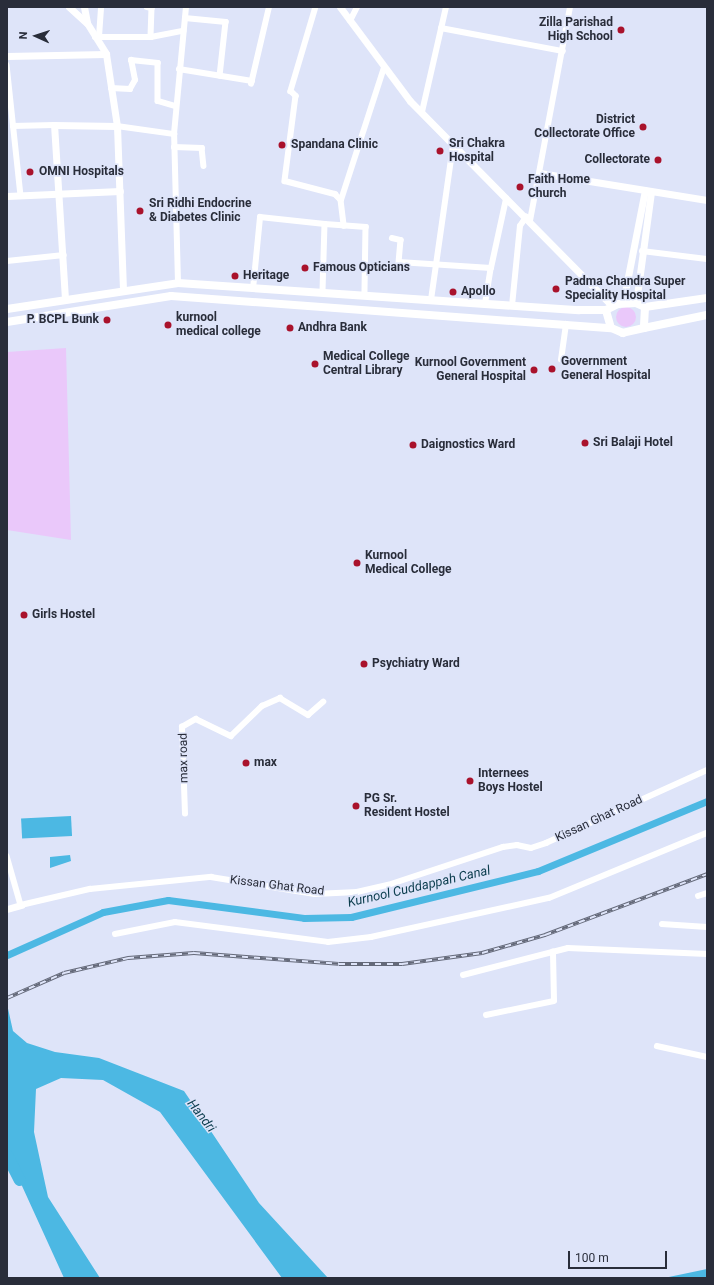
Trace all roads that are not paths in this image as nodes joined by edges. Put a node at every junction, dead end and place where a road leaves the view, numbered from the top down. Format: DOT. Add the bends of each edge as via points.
graph roads {
  1 [pos="69,7"];
  2 [pos="84,7"];
  3 [pos="101,7"];
  4 [pos="147,7"];
  5 [pos="186,7"];
  6 [pos="269,7"];
  7 [pos="316,7"];
  8 [pos="340,7"];
  9 [pos="357,7"];
  10 [pos="446,7"];
  11 [pos="570,7"];
  12 [pos="185,18"];
  13 [pos="350,21"];
  14 [pos="87,23"];
  15 [pos="442,28"];
  16 [pos="183,31"];
  17 [pos="97,37"];
  18 [pos="151,38"];
  19 [pos="563,51"];
  20 [pos="106,54"];
  21 [pos="7,56"];
  22 [pos="7,65"];
  23 [pos="384,68"];
  24 [pos="179,69"];
  25 [pos="220,76"];
  26 [pos="112,88"];
  27 [pos="175,106"];
  28 [pos="422,112"];
  29 [pos="54,125"];
  30 [pos="13,126"];
  31 [pos="117,126"];
  32 [pos="174,134"];
  33 [pos="453,146"];
  34 [pos="174,147"];
  35 [pos="204,166"];
  36 [pos="540,173"];
  37 [pos="120,191"];
  38 [pos="648,191"];
  39 [pos="58,193"];
  40 [pos="21,195"];
  41 [pos="7,196"];
  42 [pos="506,199"];
  43 [pos="340,200"];
  44 [pos="707,200"];
  45 [pos="528,219"];
  46 [pos="325,224"];
  47 [pos="344,226"];
  48 [pos="392,238"];
  49 [pos="634,250"];
  50 [pos="642,251"];
  51 [pos="64,255"];
  52 [pos="707,259"];
  53 [pos="7,261"];
  54 [pos="435,264"];
  55 [pos="490,268"];
  56 [pos="178,283"];
  57 [pos="253,288"];
  58 [pos="123,290"];
  59 [pos="323,292"];
  60 [pos="365,294"];
  61 [pos="707,298"];
  62 [pos="65,299"];
  63 [pos="124,300"];
  64 [pos="431,300"];
  65 [pos="623,302"];
  66 [pos="636,303"];
  67 [pos="485,304"];
  68 [pos="512,306"];
  69 [pos="645,307"];
  70 [pos="609,308"];
  71 [pos="7,309"];
  72 [pos="707,315"];
  73 [pos="7,322"];
  74 [pos="566,324"];
  75 [pos="611,328"];
  76 [pos="644,328"];
  77 [pos="561,360"];
  78 [pos="323,702"];
  79 [pos="707,770"];
  80 [pos="185,814"];
  81 [pos="707,833"];
  82 [pos="7,856"];
  83 [pos="707,893"];
  84 [pos="698,896"];
  85 [pos="21,905"];
  86 [pos="7,909"];
  87 [pos="662,924"];
  88 [pos="707,927"];
  89 [pos="116,934"];
  90 [pos="553,952"];
  91 [pos="707,954"];
  92 [pos="463,975"];
  93 [pos="486,1015"];
  94 [pos="657,1046"];
  95 [pos="707,1057"];
  1 -- 14 [label="street"];
  2 -- 14 [label="street"];
  3 -- 17 [label="street"];
  4 -- 18 [label="street" via="152,8"];
  5 -- 12 [label="street"];
  6 -- 25 [label="street" via="252,82"];
  7 -- 43 [label="street" via="291,91 296,96 285,181 335,194"];
  8 -- 13 [label="street"];
  9 -- 13 [label="street"];
  10 -- 15 [label="street"];
  11 -- 19 [label="street"];
  12 -- 16 [label="street"];
  12 -- 25 [label="street" via="226,22"];
  13 -- 23 [label="street"];
  14 -- 17 [label="street"];
  15 -- 19 [label="street"];
  15 -- 28 [label="street"];
  16 -- 18 [label="street"];
  16 -- 24 [label="street"];
  17 -- 18 [label="street"];
  17 -- 20 [label="street"];
  19 -- 36 [label="street"];
  20 -- 21 [label="street"];
  20 -- 26 [label="street"];
  22 -- 30 [label="street"];
  23 -- 28 [label="street"];
  23 -- 43 [label="street"];
  24 -- 25 [label="street"];
  24 -- 27 [label="street"];
  26 -- 27 [label="street" via="130,89 135,80 131,60 158,63 158,101"];
  26 -- 31 [label="street"];
  27 -- 32 [label="street"];
  28 -- 33 [label="street"];
  29 -- 30 [label="street"];
  29 -- 31 [label="street"];
  29 -- 39 [label="street"];
  30 -- 40 [label="street"];
  31 -- 32 [label="street"];
  31 -- 37 [label="street"];
  32 -- 34 [label="street"];
  33 -- 42 [label="street"];
  33 -- 54 [label="street"];
  34 -- 35 [label="street" via="202,148"];
  34 -- 56 [label="street"];
  36 -- 38 [label="street"];
  36 -- 45 [label="street"];
  37 -- 39 [label="street"];
  37 -- 58 [label="street"];
  38 -- 44 [label="street"];
  38 -- 49 [label="street"];
  38 -- 50 [label="street"];
  39 -- 40 [label="street"];
  39 -- 51 [label="street"];
  40 -- 41 [label="street"];
  42 -- 45 [label="street"];
  42 -- 55 [label="street"];
  43 -- 47 [label="street"];
  45 -- 68 [label="street" via="520,226"];
  45 -- 70 [label="street"];
  46 -- 47 [label="street"];
  46 -- 57 [label="street" via="260,217"];
  46 -- 59 [label="street"];
  47 -- 60 [label="street" via="366,228"];
  48 -- 54 [label="street" via="401,240 399,262"];
  49 -- 50 [label="street"];
  49 -- 65 [label="street"];
  50 -- 52 [label="street"];
  50 -- 66 [label="street"];
  51 -- 53 [label="street"];
  51 -- 62 [label="street"];
  54 -- 55 [label="street"];
  54 -- 64 [label="street"];
  55 -- 67 [label="street"];
  56 -- 57 [label="main road"];
  56 -- 58 [label="main road"];
  57 -- 59 [label="main road"];
  58 -- 62 [label="main road"];
  58 -- 63 [label="main road"];
  59 -- 60 [label="main road"];
  60 -- 64 [label="main road"];
  61 -- 69 [label="main road"];
  62 -- 71 [label="main road"];
  63 -- 73 [label="main road"];
  63 -- 74 [label="main road" via="171,296"];
  64 -- 67 [label="main road"];
  65 -- 66 [label="main road"];
  65 -- 70 [label="main road"];
  66 -- 69 [label="main road"];
  67 -- 68 [label="main road"];
  68 -- 70 [label="main road"];
  69 -- 76 [label="main road"];
  70 -- 75 [label="main road"];
  72 -- 76 [label="main road"];
  74 -- 75 [label="main road"];
  74 -- 77 [label="street"];
  75 -- 76 [label="main road" via="623,333"];
  78 -- 80 [label="street, max road" via="308,715 280,698 262,706 231,736 196,719 182,727"];
  79 -- 85 [label="street, Kissan Ghat Road" via="546,843 531,848 517,845 503,847 388,885 357,892 315,894 210,877 90,889"];
  81 -- 89 [label="street" via="549,898 370,937 328,942 175,922"];
  82 -- 85 [label="street"];
  83 -- 84 [label="street"];
  85 -- 86 [label="street"];
  87 -- 88 [label="street"];
  90 -- 91 [label="street" via="568,948"];
  90 -- 92 [label="street"];
  90 -- 93 [label="street" via="554,1001"];
  94 -- 95 [label="street"];
}
